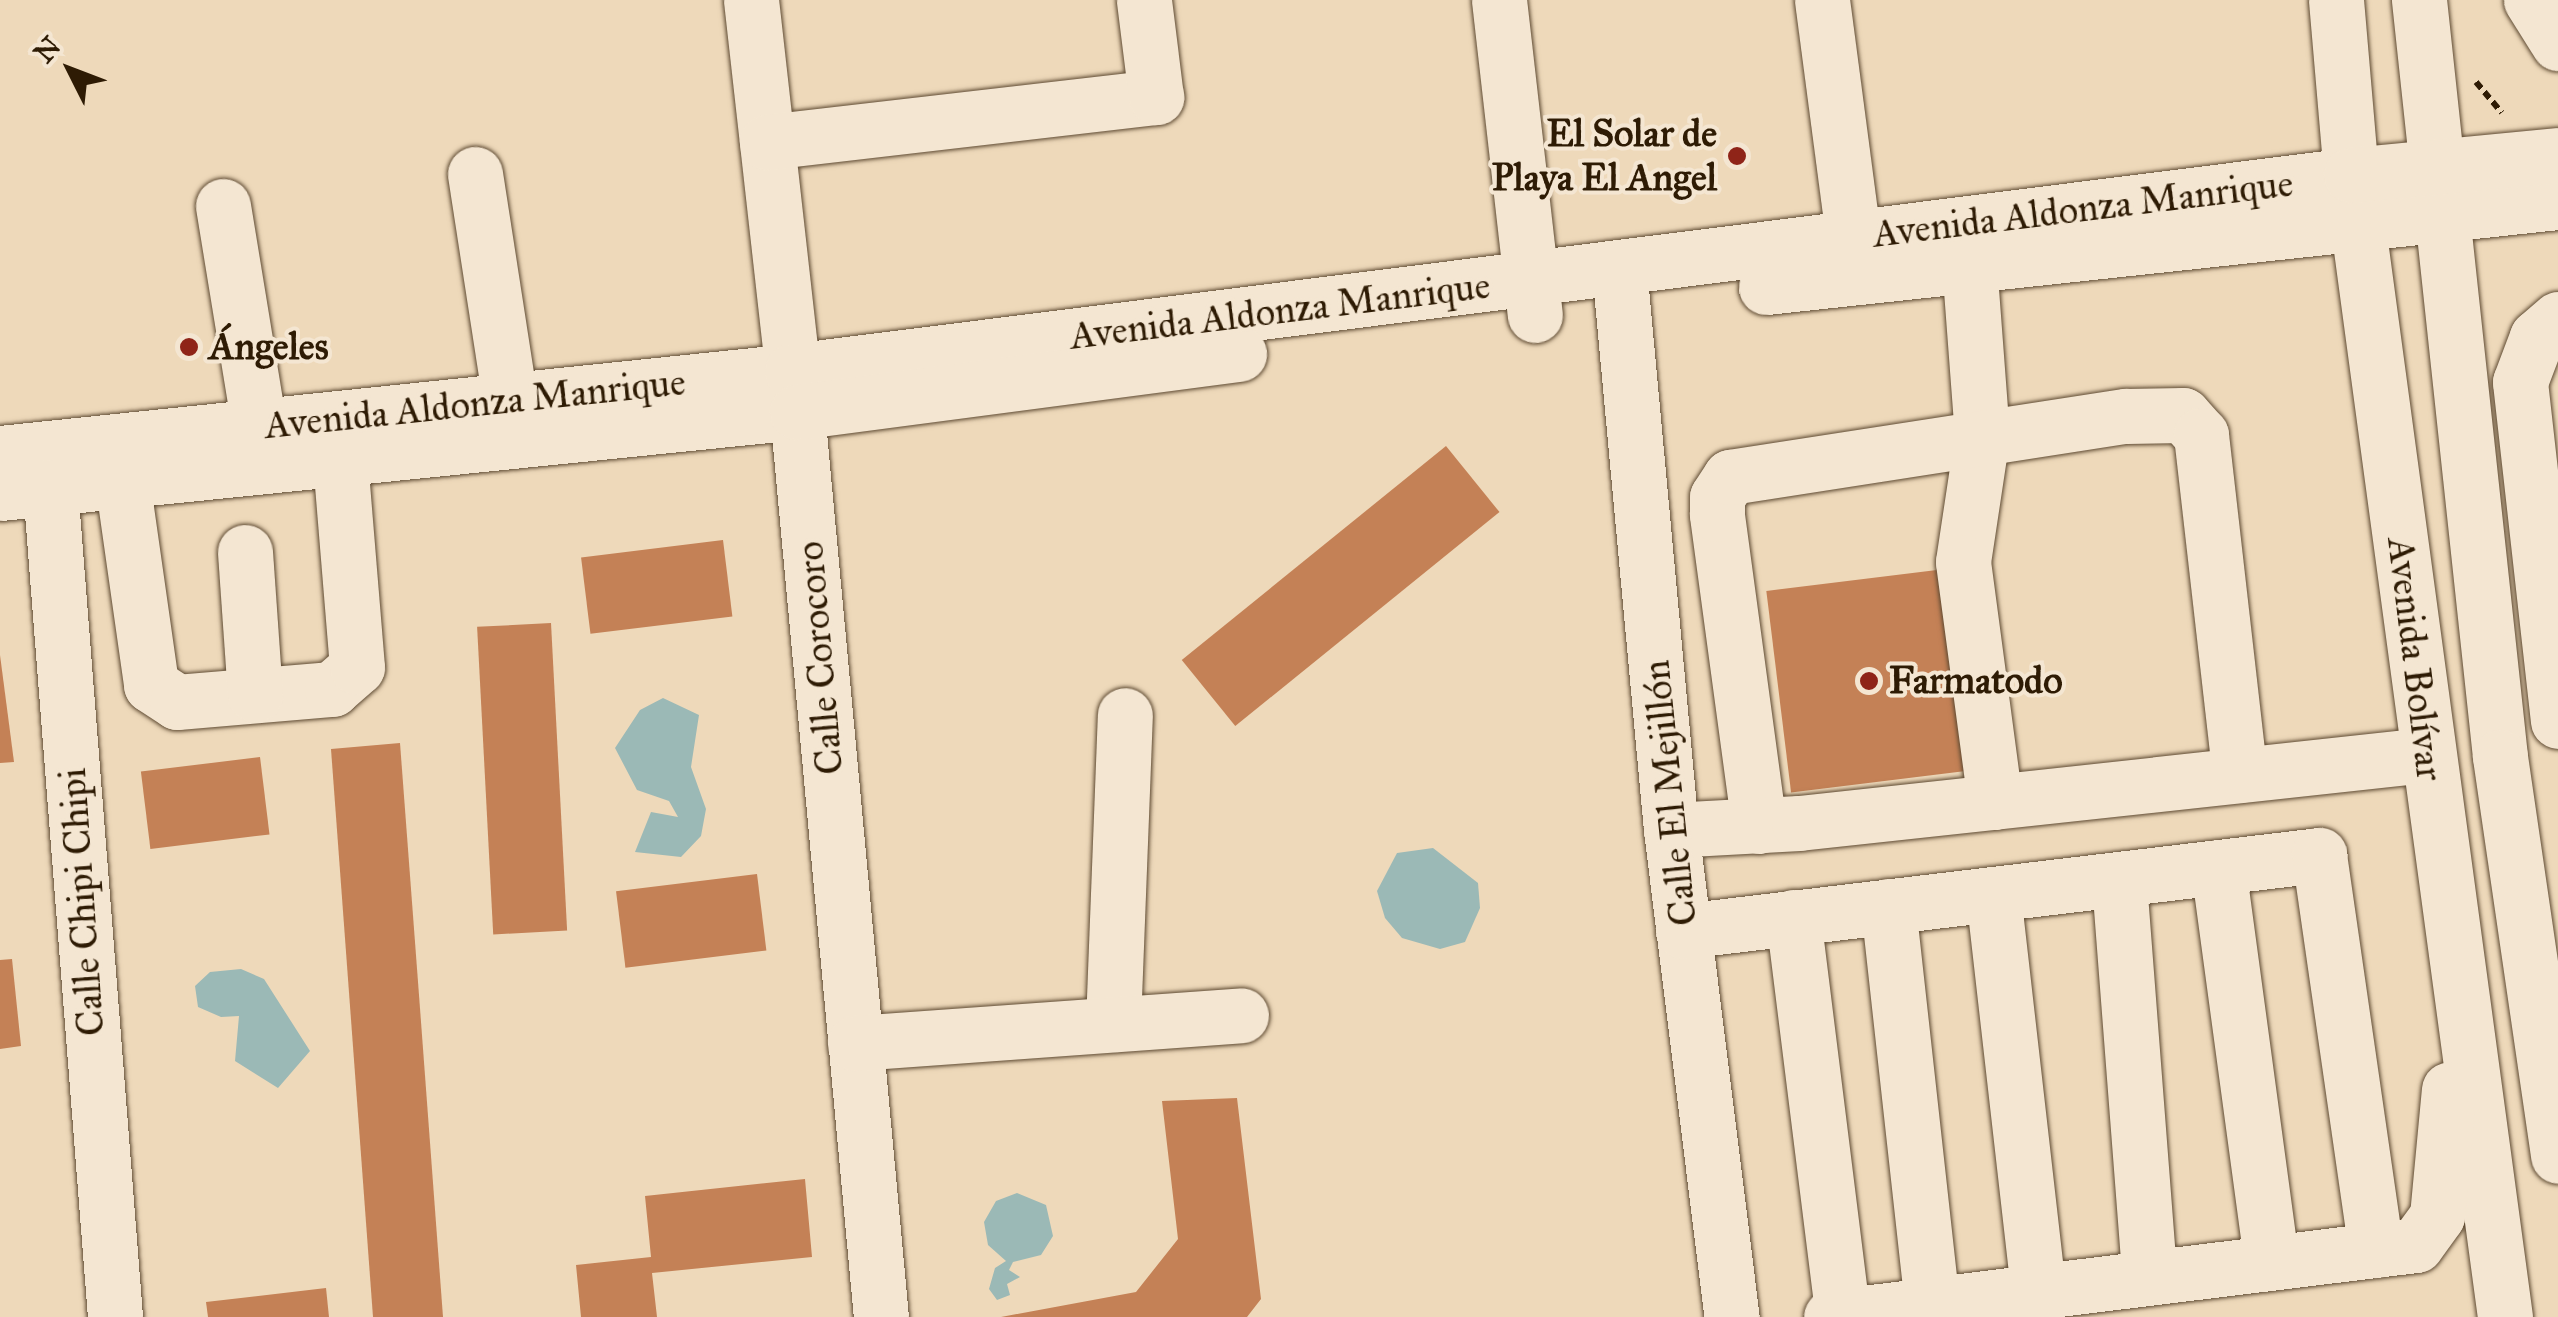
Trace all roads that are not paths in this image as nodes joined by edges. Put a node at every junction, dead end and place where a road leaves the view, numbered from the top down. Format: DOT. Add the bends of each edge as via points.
graph roads {
  1 [pos="751,0"];
  2 [pos="1144,0"];
  3 [pos="1499,0"];
  4 [pos="1822,0"];
  5 [pos="2336,0"];
  6 [pos="2419,0"];
  7 [pos="2531,0"];
  8 [pos="2558,43"];
  9 [pos="767,142"];
  10 [pos="2558,155"];
  11 [pos="475,174"];
  12 [pos="2440,191"];
  13 [pos="2355,200"];
  14 [pos="2558,202"];
  15 [pos="223,206"];
  16 [pos="1856,257"];
  17 [pos="1969,264"];
  18 [pos="1621,286"];
  19 [pos="1534,297"];
  20 [pos="2558,319"];
  21 [pos="795,391"];
  22 [pos="510,400"];
  23 [pos="259,426"];
  24 [pos="1982,436"];
  25 [pos="340,458"];
  26 [pos="11,460"];
  27 [pos="122,480"];
  28 [pos="246,552"];
  29 [pos="255,695"];
  30 [pos="1126,715"];
  31 [pos="2558,721"];
  32 [pos="2426,754"];
  33 [pos="2240,775"];
  34 [pos="1995,802"];
  35 [pos="1759,826"];
  36 [pos="1671,830"];
  37 [pos="2218,867"];
  38 [pos="2118,882"];
  39 [pos="1993,894"];
  40 [pos="1888,906"];
  41 [pos="1794,918"];
  42 [pos="1683,930"];
  43 [pos="2457,984"];
  44 [pos="1241,1015"];
  45 [pos="1113,1024"];
  46 [pos="855,1042"];
  47 [pos="2558,1156"];
  48 [pos="2396,1247"];
  49 [pos="2271,1261"];
  50 [pos="2149,1276"];
  51 [pos="2038,1291"];
  52 [pos="1932,1304"];
  53 [pos="1843,1316"];
  54 [pos="115,1317"];
  55 [pos="881,1317"];
  56 [pos="1732,1317"];
  57 [pos="1831,1317"];
  58 [pos="2505,1317"];
  1 -- 9 [label="street, Calle Corocoro"];
  2 -- 9 [label="street" via="1156,97"];
  3 -- 19 [label="street"];
  4 -- 16 [label="street"];
  5 -- 13 [label="street, Avenida Bolívar"];
  6 -- 12 [label="street, Avenida Bolívar"];
  7 -- 8 [label="street"];
  9 -- 21 [label="street, Calle Corocoro"];
  10 -- 12 [label="street, Avenida Aldonza Manrique"];
  11 -- 22 [label="street"];
  12 -- 13 [label="street, Avenida Aldonza Manrique"];
  12 -- 14 [label="street, Avenida Aldonza Manrique"];
  12 -- 47 [label="street, Avenida Bolívar" via="2500,757"];
  13 -- 16 [label="street, Avenida Aldonza Manrique"];
  13 -- 17 [label="street, Avenida Aldonza Manrique"];
  13 -- 32 [label="street, Avenida Bolívar"];
  15 -- 23 [label="street"];
  16 -- 17 [label="street, Avenida Aldonza Manrique"];
  16 -- 18 [label="street, Avenida Aldonza Manrique"];
  17 -- 24 [label="street"];
  18 -- 19 [label="street, Avenida Aldonza Manrique"];
  18 -- 36 [label="street, Calle El Mejillón"];
  19 -- 21 [label="street, Avenida Aldonza Manrique"];
  20 -- 31 [label="street" via="2536,337 2520,382"];
  21 -- 22 [label="street, Avenida Aldonza Manrique"];
  21 -- 25 [label="street, Avenida Aldonza Manrique"];
  21 -- 46 [label="street, Calle Corocoro"];
  22 -- 23 [label="street, Avenida Aldonza Manrique"];
  23 -- 26 [label="street, Avenida Aldonza Manrique"];
  24 -- 33 [label="street" via="2172,412 2197,428"];
  24 -- 34 [label="street" via="1964,562"];
  24 -- 35 [label="street" via="1740,472 1723,485 1719,532"];
  25 -- 27 [label="street, Avenida Aldonza Manrique"];
  25 -- 29 [label="street" via="358,666 332,689"];
  26 -- 27 [label="street, Avenida Aldonza Manrique"];
  26 -- 54 [label="street, Calle Chipi Chipi"];
  27 -- 29 [label="street" via="151,684 177,702"];
  28 -- 29 [label="street"];
  30 -- 45 [label="street"];
  32 -- 33 [label="street"];
  32 -- 43 [label="street, Avenida Bolívar"];
  33 -- 34 [label="street"];
  34 -- 35 [label="street"];
  35 -- 36 [label="street"];
  36 -- 42 [label="street, Calle El Mejillón"];
  37 -- 38 [label="street"];
  37 -- 48 [label="street" via="2320,855"];
  37 -- 49 [label="street"];
  38 -- 39 [label="street"];
  38 -- 50 [label="street"];
  39 -- 40 [label="street"];
  39 -- 51 [label="street"];
  40 -- 41 [label="street"];
  40 -- 52 [label="street"];
  41 -- 42 [label="street"];
  41 -- 53 [label="street"];
  42 -- 56 [label="street, Calle El Mejillón"];
  43 -- 48 [label="street" via="2438,1216"];
  43 -- 58 [label="street, Avenida Bolívar"];
  44 -- 45 [label="street"];
  45 -- 46 [label="street"];
  46 -- 55 [label="street, Calle Corocoro"];
  48 -- 49 [label="street"];
  49 -- 50 [label="street"];
  50 -- 51 [label="street"];
  51 -- 52 [label="street"];
  52 -- 53 [label="street"];
  53 -- 57 [label="street"];
}
